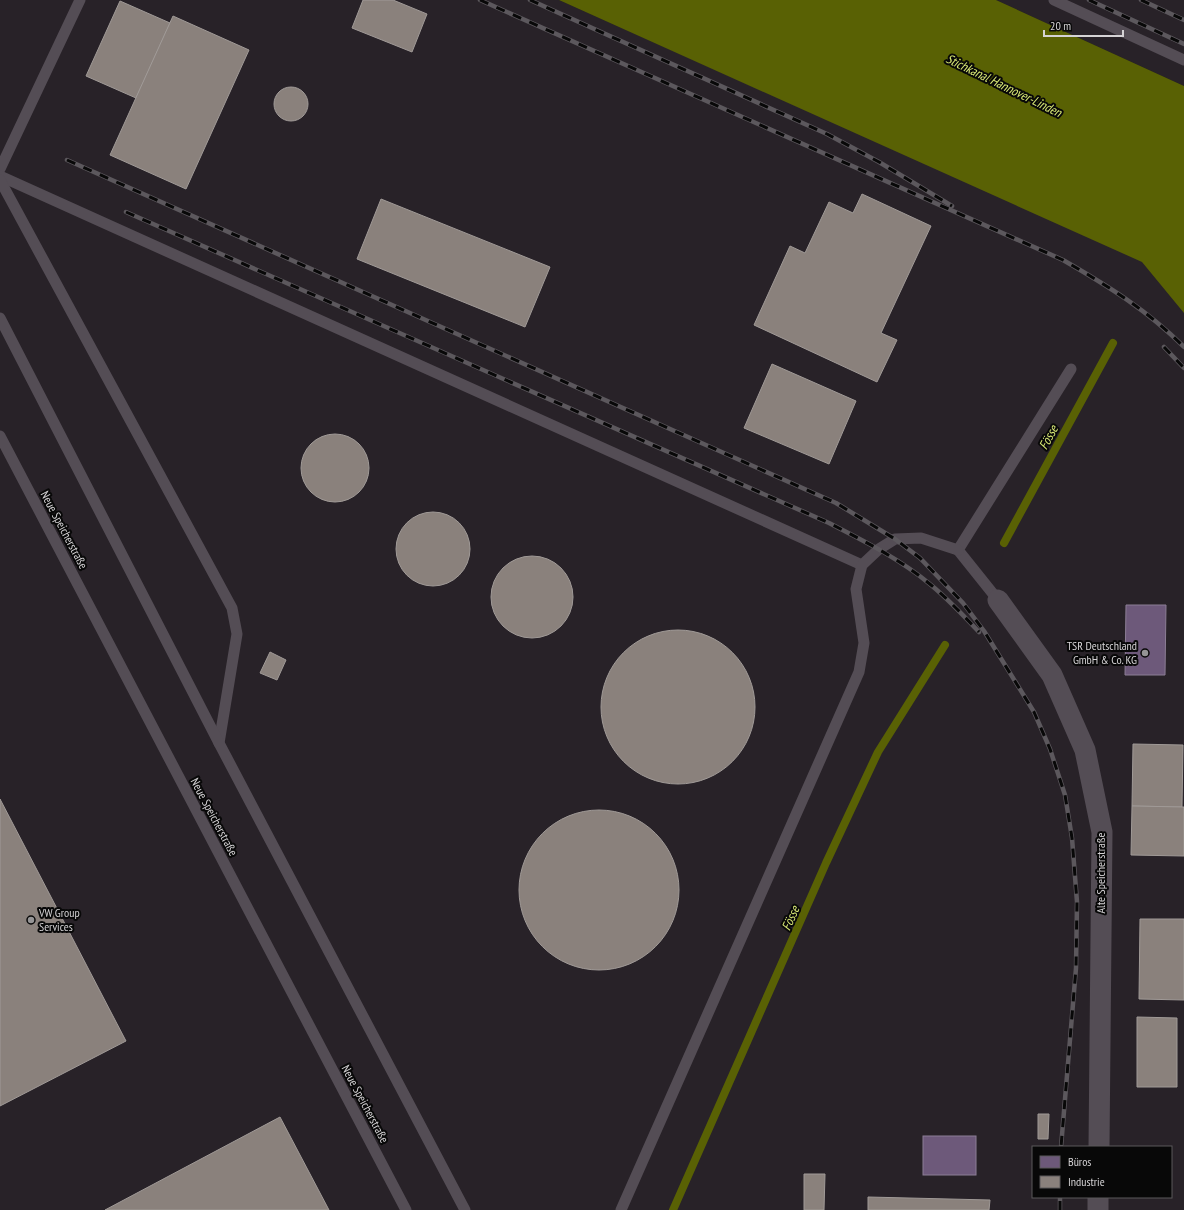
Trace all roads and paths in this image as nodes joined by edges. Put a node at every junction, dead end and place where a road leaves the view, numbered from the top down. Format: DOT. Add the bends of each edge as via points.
graph roads {
  1 [pos="80,0"];
  2 [pos="1054,0"];
  3 [pos="1184,60"];
  4 [pos="0,169"];
  5 [pos="0,176"];
  6 [pos="0,180"];
  7 [pos="0,318"];
  8 [pos="1071,369"];
  9 [pos="0,436"];
  10 [pos="958,550"];
  11 [pos="862,565"];
  12 [pos="998,600"];
  13 [pos="219,743"];
  14 [pos="1099,1146"];
  15 [pos="1098,1198"];
  16 [pos="406,1210"];
  17 [pos="465,1210"];
  18 [pos="621,1210"];
  19 [pos="1098,1210"];
  1 -- 4 [label="lane"];
  2 -- 3 [label="lane"];
  5 -- 11 [label="lane"];
  6 -- 13 [label="lane" via="232,608 237,634"];
  7 -- 13 [label="lane"];
  8 -- 10 [label="lane"];
  9 -- 16 [label="lane, Neue Speicherstraße"];
  10 -- 11 [label="lane" via="921,538 895,539 879,549"];
  10 -- 12 [label="lane"];
  11 -- 18 [label="lane" via="856,589 864,643 859,672"];
  12 -- 14 [label="street, Alte Speicherstraße" via="1052,675 1085,750 1102,832"];
  13 -- 17 [label="lane"];
  15 -- 19 [label="street"];
}
